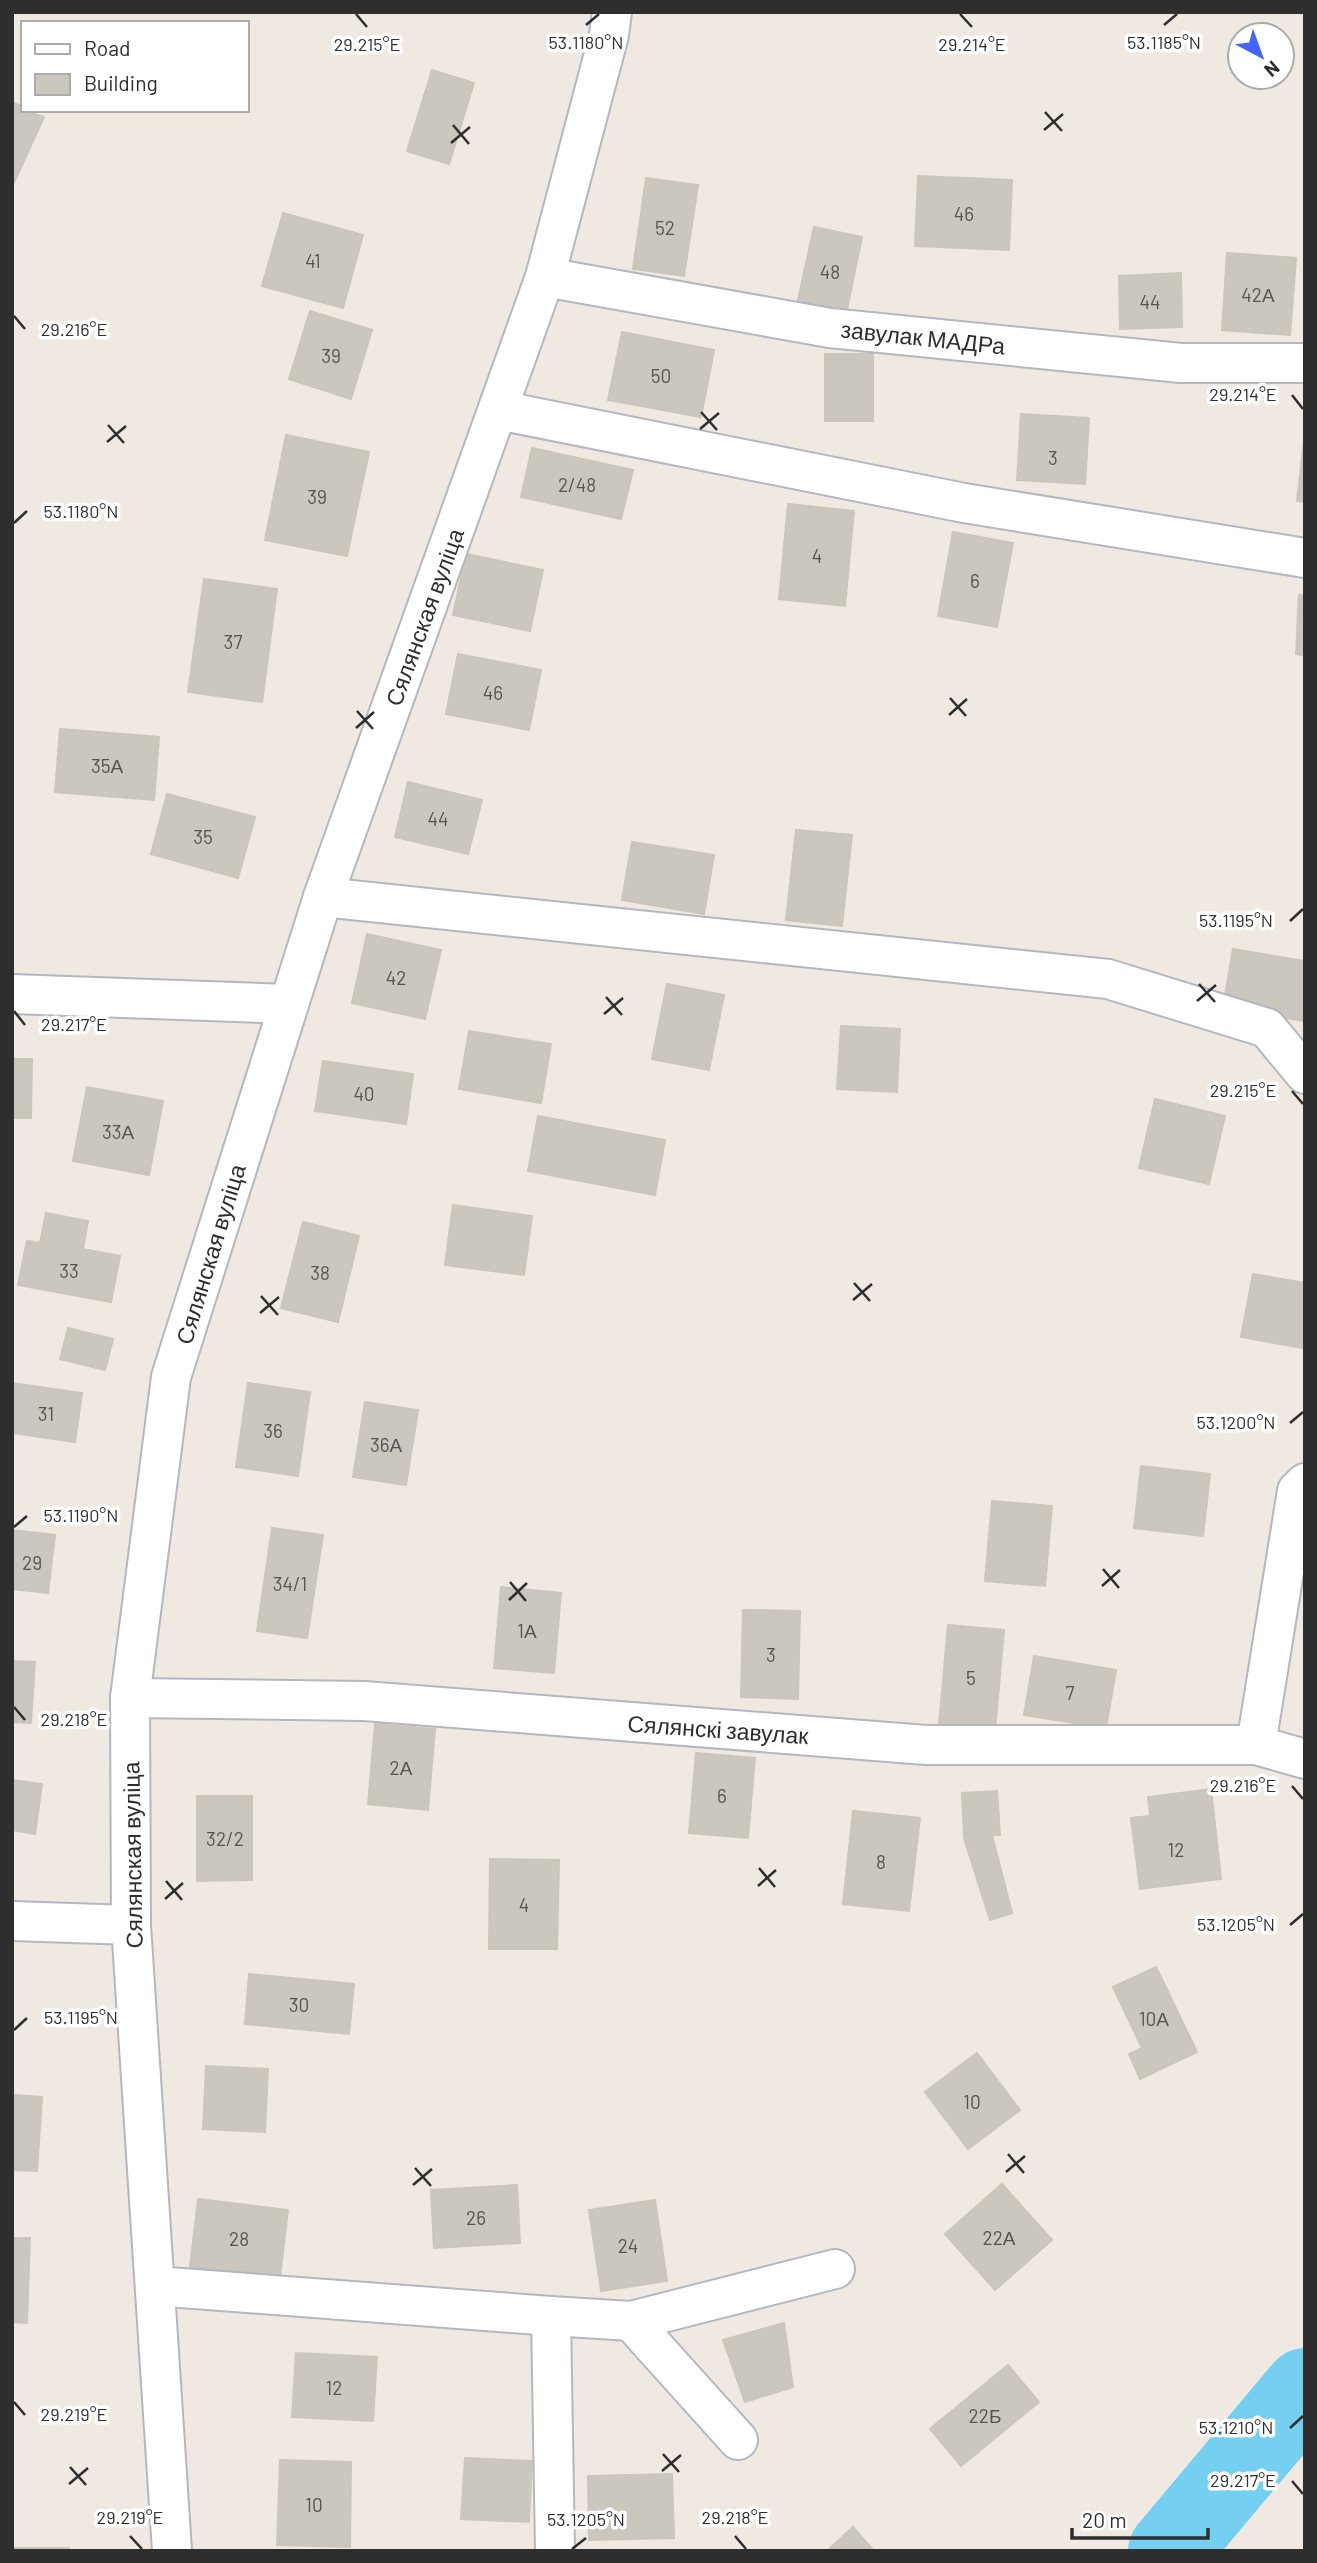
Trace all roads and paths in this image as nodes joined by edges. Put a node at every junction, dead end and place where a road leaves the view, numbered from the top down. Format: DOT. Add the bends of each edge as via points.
graph roads {
  1 [pos="612,12"];
  2 [pos="545,276"];
  3 [pos="1305,363"];
  4 [pos="498,410"];
  5 [pos="1305,558"];
  6 [pos="323,897"];
  7 [pos="12,994"];
  8 [pos="288,1004"];
  9 [pos="1305,1074"];
  10 [pos="1305,1483"];
  11 [pos="130,1698"];
  12 [pos="1256,1745"];
  13 [pos="1305,1759"];
  14 [pos="12,1921"];
  15 [pos="131,1925"];
  16 [pos="835,2269"];
  17 [pos="155,2286"];
  18 [pos="551,2316"];
  19 [pos="631,2321"];
  20 [pos="738,2440"];
  21 [pos="172,2551"];
  22 [pos="555,2551"];
  1 -- 2 [label="street, Сялянская вуліца"];
  2 -- 3 [label="street, завулак МАДРа" via="830,328 1181,362"];
  2 -- 4 [label="street, Сялянская вуліца"];
  4 -- 5 [label="street" via="964,503"];
  4 -- 6 [label="street, Сялянская вуліца"];
  6 -- 8 [label="street, Сялянская вуліца"];
  6 -- 9 [label="street" via="1108,979 1267,1028"];
  7 -- 8 [label="street"];
  8 -- 11 [label="street, Сялянская вуліца" via="171,1377"];
  10 -- 12 [label="street" via="1297,1491"];
  11 -- 12 [label="street, Сялянскі завулак" via="364,1701 926,1745"];
  11 -- 15 [label="street, Сялянская вуліца"];
  12 -- 13 [label="street, Сялянскі завулак"];
  14 -- 15 [label="street"];
  15 -- 17 [label="street, Сялянская вуліца"];
  16 -- 19 [label="street"];
  17 -- 18 [label="street"];
  17 -- 21 [label="street, Сялянская вуліца"];
  18 -- 19 [label="street"];
  18 -- 22 [label="street"];
  19 -- 20 [label="street"];
}
